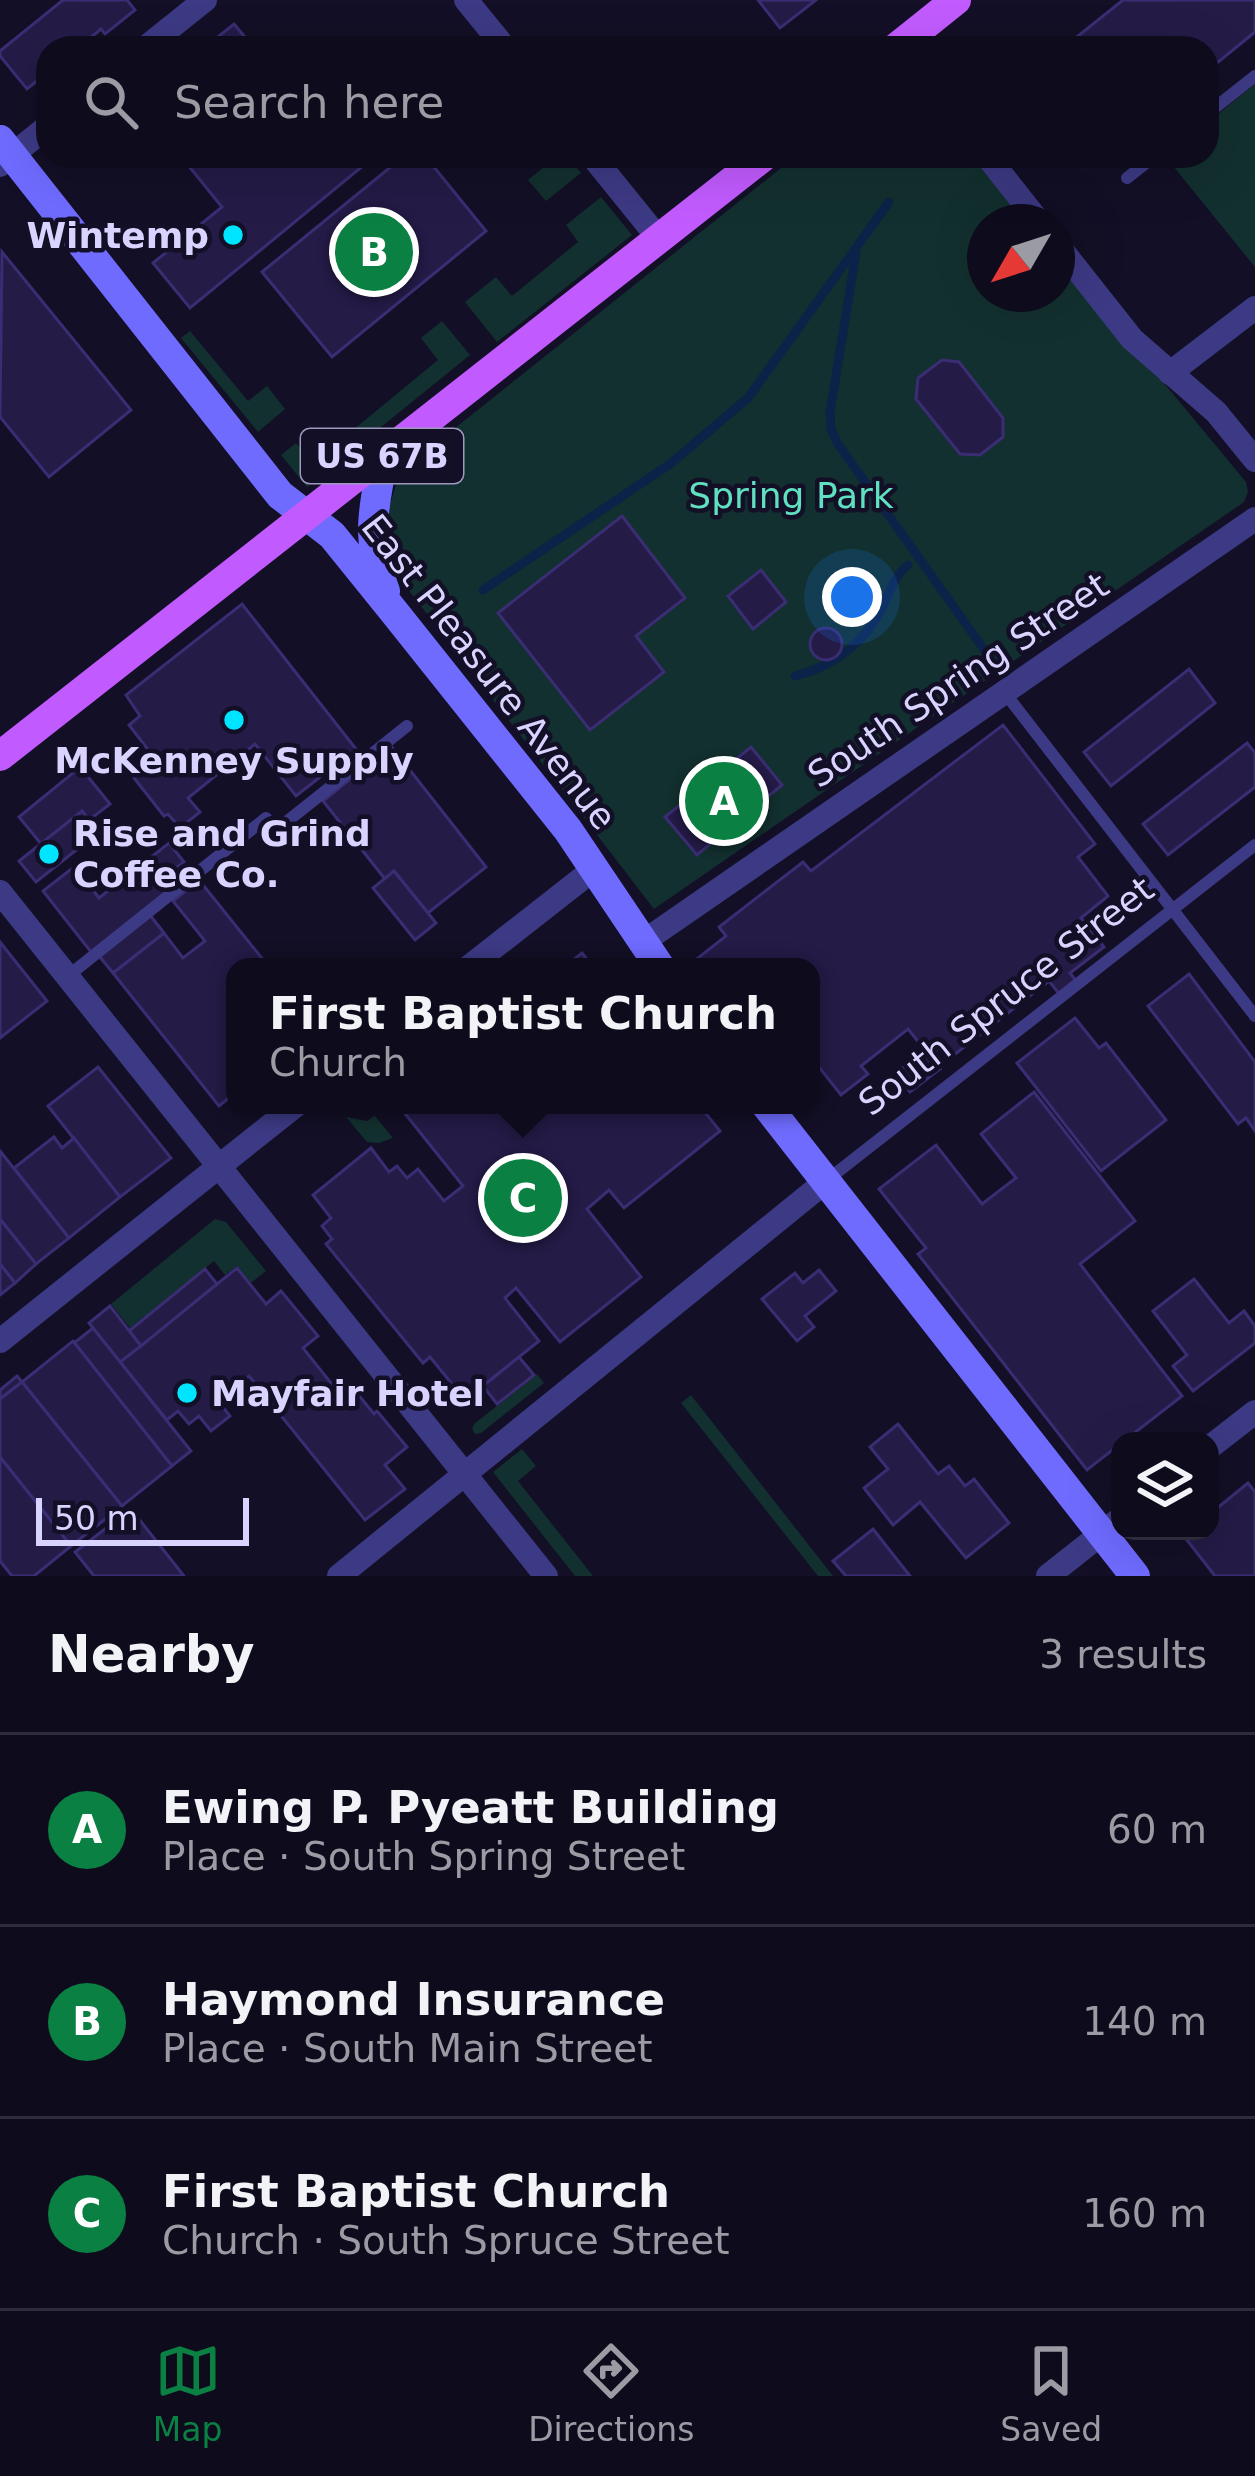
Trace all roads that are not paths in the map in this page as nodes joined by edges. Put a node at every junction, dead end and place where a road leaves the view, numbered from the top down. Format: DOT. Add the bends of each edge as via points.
graph roads {
  1 [pos="205,0"];
  2 [pos="466,0"];
  3 [pos="956,0"];
  4 [pos="160,36"];
  5 [pos="495,36"];
  6 [pos="912,36"];
  7 [pos="1255,76"];
  8 [pos="1219,104"];
  9 [pos="36,133"];
  10 [pos="4,153"];
  11 [pos="602,168"];
  12 [pos="749,168"];
  13 [pos="997,168"];
  14 [pos="1140,168"];
  15 [pos="1127,178"];
  16 [pos="1026,204"];
  17 [pos="660,240"];
  18 [pos="1075,267"];
  19 [pos="1255,308"];
  20 [pos="1170,373"];
  21 [pos="384,454"];
  22 [pos="1255,460"];
  23 [pos="307,514"];
  24 [pos="1255,519"];
  25 [pos="395,613"];
  26 [pos="1005,692"];
  27 [pos="407,726"];
  28 [pos="0,756"];
  29 [pos="1255,845"];
  30 [pos="594,868"];
  31 [pos="0,892"];
  32 [pos="1173,911"];
  33 [pos="651,954"];
  34 [pos="481,958"];
  35 [pos="67,976"];
  36 [pos="1255,1016"];
  37 [pos="285,1114"];
  38 [pos="773,1114"];
  39 [pos="220,1166"];
  40 [pos="825,1182"];
  41 [pos="0,1341"];
  42 [pos="1255,1412"];
  43 [pos="1219,1441"];
  44 [pos="465,1474"];
  45 [pos="1111,1526"];
  46 [pos="1118,1540"];
  47 [pos="339,1576"];
  48 [pos="546,1576"];
  49 [pos="1048,1576"];
  50 [pos="1136,1576"];
  1 -- 4 [label="street"];
  2 -- 5 [label="street"];
  3 -- 6 [label="main road"];
  7 -- 8 [label="lane"];
  9 -- 10 [label="street"];
  10 -- 23 [label="street, East Pleasure Avenue" via="250,459"];
  11 -- 17 [label="street"];
  12 -- 17 [label="main road, US 67B"];
  13 -- 16 [label="street"];
  14 -- 15 [label="lane"];
  17 -- 21 [label="main road, US 67B"];
  18 -- 20 [label="street"];
  19 -- 20 [label="street"];
  20 -- 22 [label="street"];
  21 -- 23 [label="main road, US 67B"];
  21 -- 25 [label="street" via="371,527"];
  23 -- 25 [label="street, East Pleasure Avenue"];
  23 -- 28 [label="main road, US 67B"];
  24 -- 26 [label="street, South Spring Street"];
  25 -- 30 [label="street, East Pleasure Avenue"];
  26 -- 32 [label="lane"];
  26 -- 33 [label="street, South Spring Street"];
  27 -- 35 [label="lane" via="275,831 266,818"];
  29 -- 32 [label="lane, South Spruce Street"];
  30 -- 33 [label="street, East Pleasure Avenue"];
  30 -- 34 [label="street"];
  31 -- 35 [label="street"];
  32 -- 36 [label="lane"];
  32 -- 40 [label="lane, South Spruce Street"];
  35 -- 39 [label="street"];
  37 -- 39 [label="street"];
  38 -- 40 [label="street"];
  39 -- 41 [label="street"];
  39 -- 44 [label="street"];
  40 -- 44 [label="street, South Spruce Street"];
  40 -- 45 [label="street"];
  42 -- 43 [label="street"];
  44 -- 47 [label="street, South Spruce Street"];
  44 -- 48 [label="street"];
  45 -- 49 [label="street"];
  46 -- 50 [label="street"];
}
